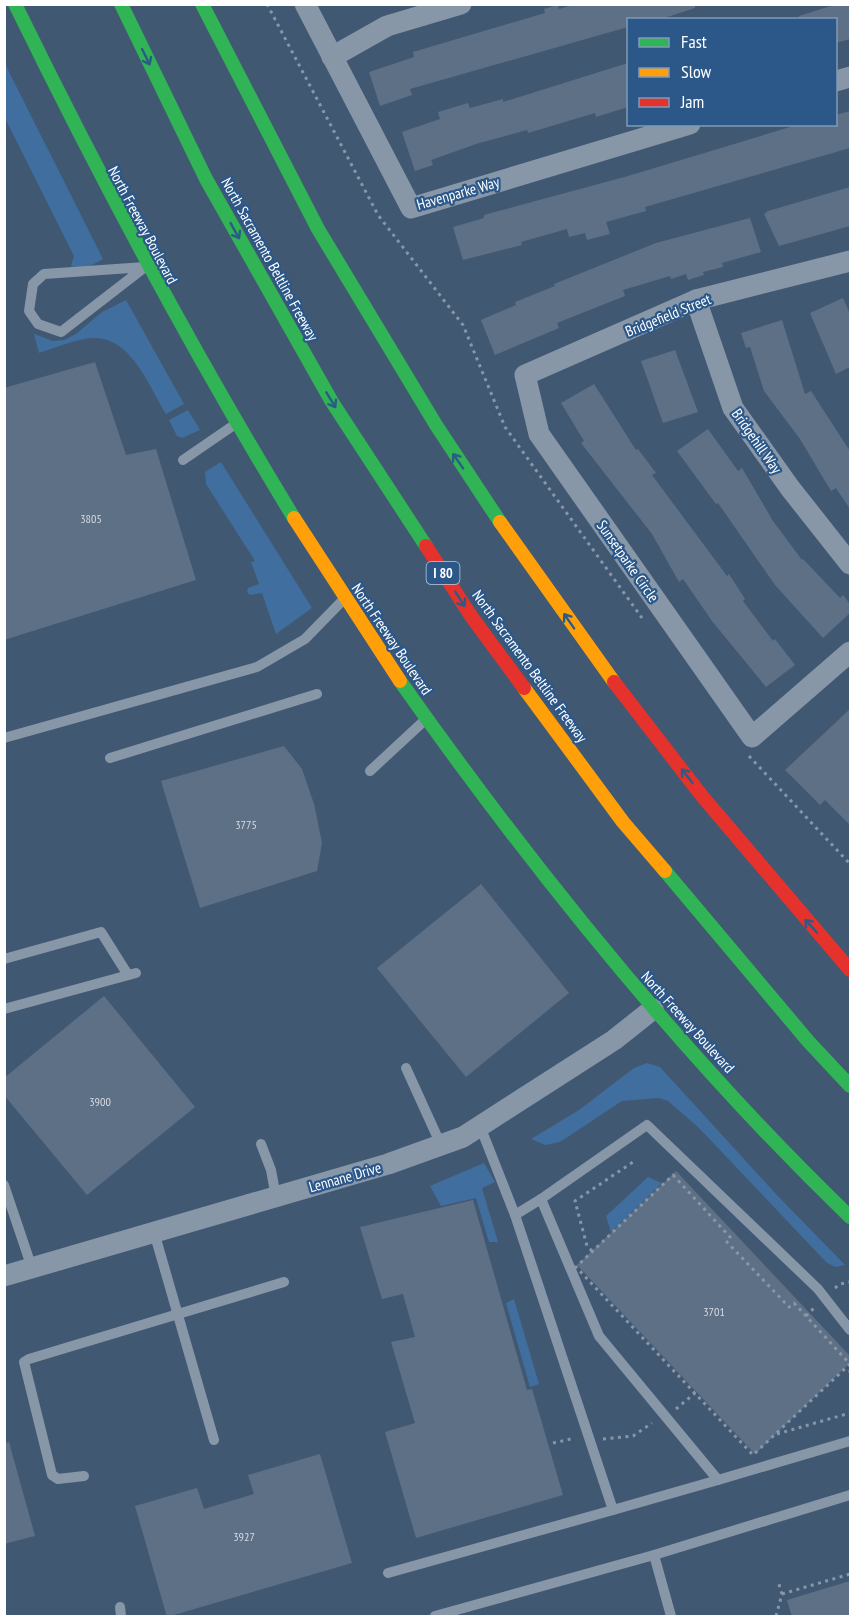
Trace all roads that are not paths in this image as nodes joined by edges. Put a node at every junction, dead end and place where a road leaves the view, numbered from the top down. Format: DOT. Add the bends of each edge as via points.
graph roads {
  1 [pos="15,4"];
  2 [pos="120,4"];
  3 [pos="202,4"];
  4 [pos="304,4"];
  5 [pos="461,4"];
  6 [pos="332,57"];
  7 [pos="683,126"];
  8 [pos="850,261"];
  9 [pos="145,267"];
  10 [pos="696,300"];
  11 [pos="525,375"];
  12 [pos="234,425"];
  13 [pos="183,460"];
  14 [pos="850,564"];
  15 [pos="344,598"];
  16 [pos="850,652"];
  17 [pos="317,694"];
  18 [pos="426,719"];
  19 [pos="4,738"];
  20 [pos="110,758"];
  21 [pos="369,771"];
  22 [pos="4,959"];
  23 [pos="850,970"];
  24 [pos="4,1009"];
  25 [pos="653,1009"];
  26 [pos="406,1068"];
  27 [pos="850,1086"];
  28 [pos="480,1126"];
  29 [pos="261,1144"];
  30 [pos="441,1145"];
  31 [pos="4,1185"];
  32 [pos="276,1197"];
  33 [pos="541,1199"];
  34 [pos="515,1215"];
  35 [pos="850,1217"];
  36 [pos="154,1233"];
  37 [pos="32,1268"];
  38 [pos="4,1276"];
  39 [pos="284,1282"];
  40 [pos="178,1314"];
  41 [pos="850,1330"];
  42 [pos="214,1440"];
  43 [pos="850,1441"];
  44 [pos="84,1476"];
  45 [pos="718,1480"];
  46 [pos="850,1495"];
  47 [pos="613,1510"];
  48 [pos="654,1555"];
  49 [pos="388,1573"];
  50 [pos="435,1617"];
  51 [pos="671,1617"];
  1 -- 9 [label="main road, North Freeway Boulevard"];
  2 -- 27 [label="main road, North Sacramento Beltline Freeway / I 80, one-way" via="206,179 332,402 471,616 623,822"];
  23 -- 3 [label="main road, one-way" via="764,874 601,668 452,452 317,228"];
  4 -- 6 [label="street, Havenparke Way"];
  5 -- 6 [label="street" via="387,26"];
  6 -- 7 [label="street, Havenparke Way" via="411,208"];
  8 -- 10 [label="street, Bridgefield Street"];
  9 -- 9 [label="lane" via="44,274 33,284 29,311 38,324 61,332"];
  9 -- 12 [label="main road, North Freeway Boulevard"];
  10 -- 11 [label="street, Bridgefield Street"];
  10 -- 14 [label="street, Bridgehill Way" via="733,408"];
  11 -- 16 [label="street, Sunsetparke Circle" via="539,434 752,736"];
  12 -- 13 [label="lane"];
  12 -- 15 [label="main road, North Freeway Boulevard"];
  15 -- 18 [label="main road, North Freeway Boulevard"];
  15 -- 19 [label="lane" via="305,639 256,667"];
  17 -- 20 [label="lane"];
  18 -- 21 [label="lane"];
  18 -- 25 [label="main road, North Freeway Boulevard" via="550,885"];
  22 -- 24 [label="lane" via="101,932 132,974"];
  25 -- 28 [label="street, Lennane Drive" via="614,1040"];
  25 -- 35 [label="main road, North Freeway Boulevard" via="742,1108"];
  26 -- 30 [label="lane"];
  28 -- 30 [label="street, Lennane Drive"];
  28 -- 34 [label="lane"];
  29 -- 32 [label="lane"];
  30 -- 32 [label="street, Lennane Drive"];
  31 -- 37 [label="lane"];
  32 -- 36 [label="street, Lennane Drive"];
  33 -- 34 [label="lane"];
  33 -- 41 [label="lane" via="647,1125 818,1289"];
  33 -- 45 [label="lane" via="599,1336"];
  34 -- 47 [label="lane"];
  36 -- 37 [label="street, Lennane Drive"];
  36 -- 40 [label="lane"];
  37 -- 38 [label="street, Lennane Drive"];
  39 -- 40 [label="lane"];
  40 -- 42 [label="lane"];
  40 -- 44 [label="lane" via="24,1362 52,1475 58,1479"];
  43 -- 45 [label="lane"];
  45 -- 47 [label="lane"];
  46 -- 48 [label="lane"];
  47 -- 49 [label="lane"];
  48 -- 50 [label="lane"];
  48 -- 51 [label="lane"];
}
